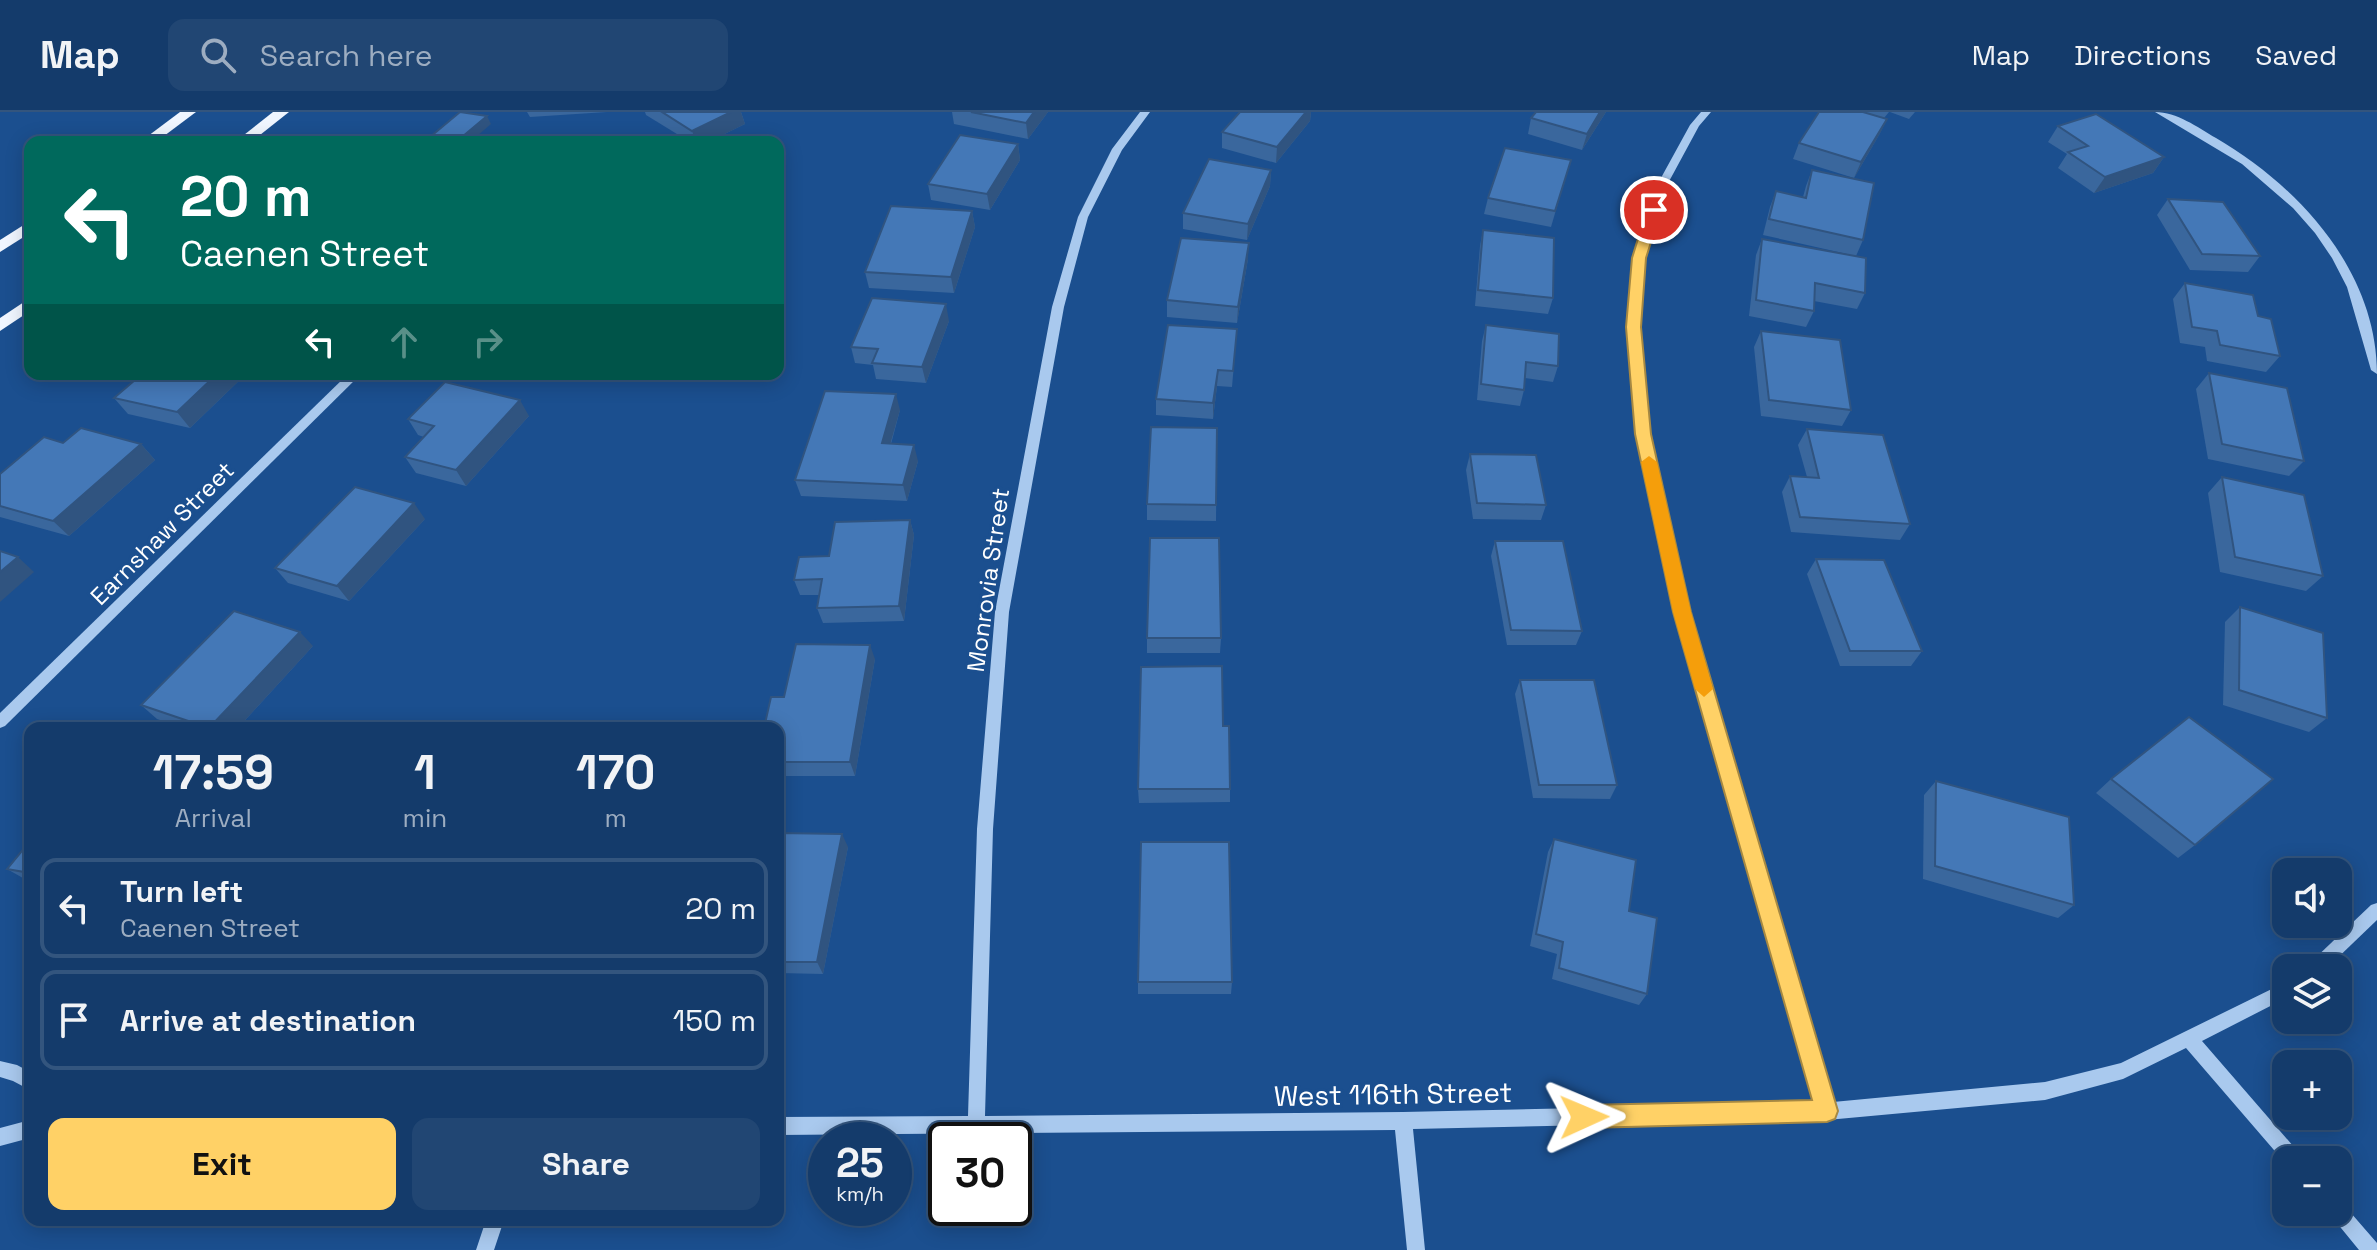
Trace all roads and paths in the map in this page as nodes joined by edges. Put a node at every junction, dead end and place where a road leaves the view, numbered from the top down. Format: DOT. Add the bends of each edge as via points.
graph roads {
  1 [pos="189,112"];
  2 [pos="282,112"];
  3 [pos="1145,112"];
  4 [pos="1706,112"];
  5 [pos="2160,112"];
  6 [pos="155,136"];
  7 [pos="250,136"];
  8 [pos="24,230"];
  9 [pos="0,247"];
  10 [pos="24,308"];
  11 [pos="0,326"];
  12 [pos="2377,370"];
  13 [pos="349,380"];
  14 [pos="0,722"];
  15 [pos="2377,910"];
  16 [pos="2331,954"];
  17 [pos="2272,997"];
  18 [pos="2190,1040"];
  19 [pos="0,1069"];
  20 [pos="24,1078"];
  21 [pos="1827,1111"];
  22 [pos="1403,1121"];
  23 [pos="976,1122"];
  24 [pos="1032,1124"];
  25 [pos="928,1125"];
  26 [pos="784,1126"];
  27 [pos="24,1131"];
  28 [pos="0,1137"];
  29 [pos="2282,1146"];
  30 [pos="493,1226"];
  31 [pos="2351,1226"];
  32 [pos="485,1250"];
  33 [pos="1416,1250"];
  34 [pos="2371,1250"];
  1 -- 6 [label="main road"];
  2 -- 7 [label="main road"];
  3 -- 23 [label="street, Monrovia Street" via="1117,149 1083,217 1058,307 1002,612 985,829"];
  4 -- 21 [label="street" via="1661,187 1639,258 1634,327 1643,434 1682,612"];
  5 -- 12 [label="street" via="2243,161 2312,223 2351,286"];
  8 -- 9 [label="main road"];
  10 -- 11 [label="main road"];
  13 -- 14 [label="street, Earnshaw Street"];
  15 -- 16 [label="street"];
  17 -- 18 [label="street, West 116th Street"];
  18 -- 21 [label="street, West 116th Street" via="2123,1071 2045,1091"];
  18 -- 29 [label="street"];
  19 -- 20 [label="street"];
  21 -- 22 [label="street, West 116th Street"];
  22 -- 24 [label="street, West 116th Street"];
  22 -- 33 [label="street"];
  25 -- 26 [label="street, West 116th Street"];
  27 -- 28 [label="street"];
  30 -- 32 [label="street"];
  31 -- 34 [label="street"];
}
